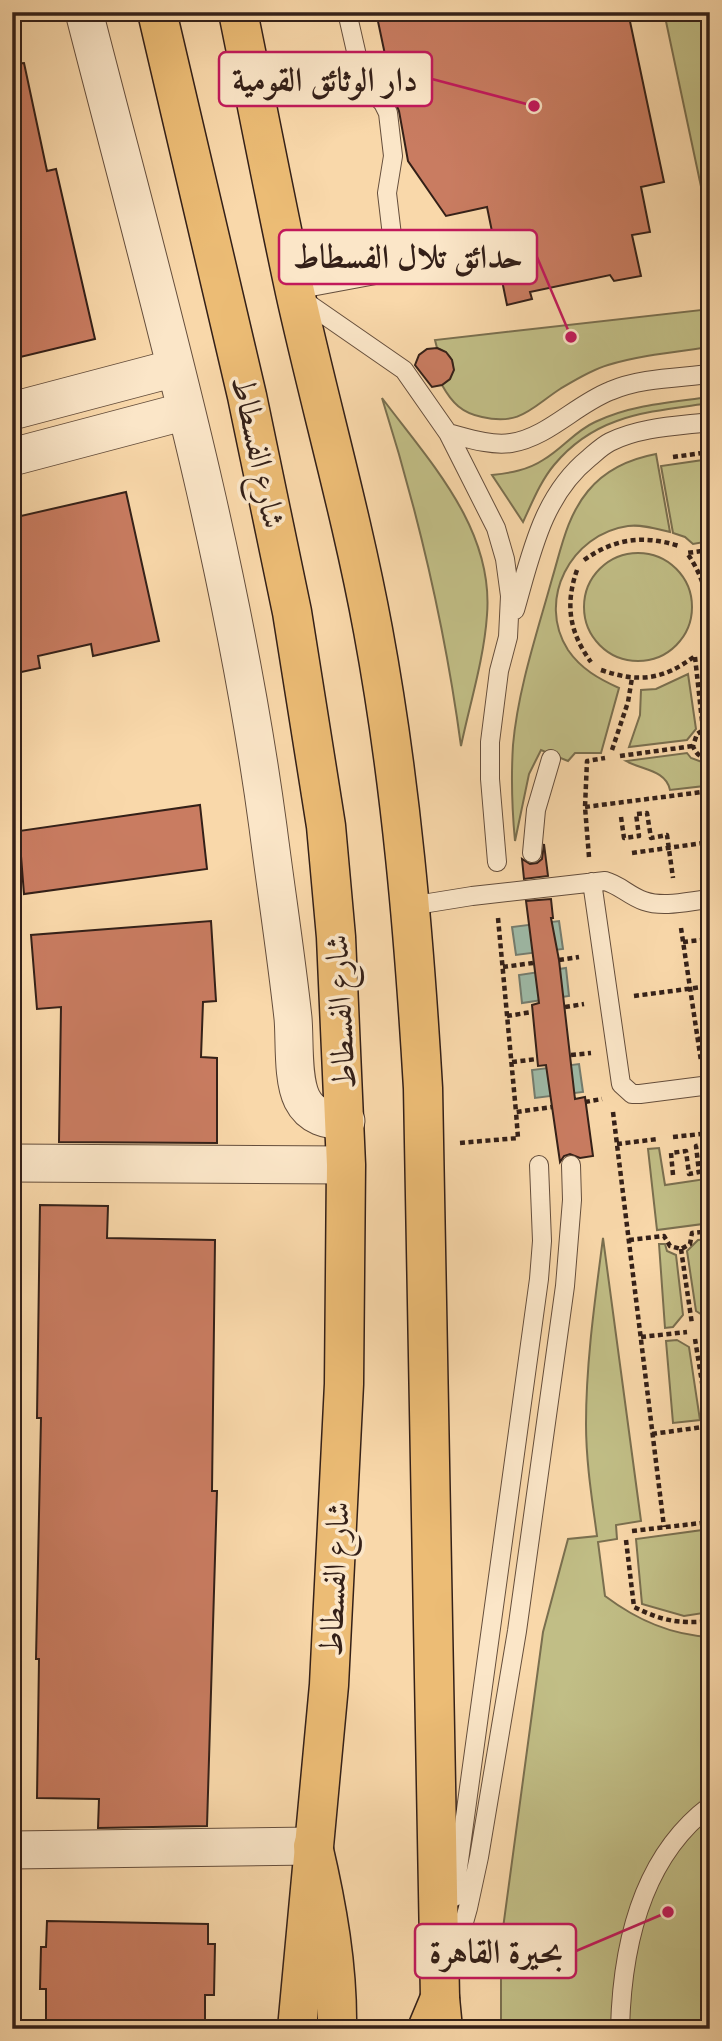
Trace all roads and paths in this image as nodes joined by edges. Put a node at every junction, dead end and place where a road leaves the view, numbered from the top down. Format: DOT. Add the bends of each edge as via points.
graph roads {
  1 [pos="84,12"];
  2 [pos="157,12"];
  3 [pos="347,12"];
  4 [pos="244,14"];
  5 [pos="710,37"];
  6 [pos="710,66"];
  7 [pos="295,293"];
  8 [pos="175,368"];
  9 [pos="710,374"];
  10 [pos="12,411"];
  11 [pos="186,411"];
  12 [pos="710,422"];
  13 [pos="448,433"];
  14 [pos="710,452"];
  15 [pos="12,457"];
  16 [pos="673,457"];
  17 [pos="679,546"];
  18 [pos="710,550"];
  19 [pos="584,560"];
  20 [pos="577,569"];
  21 [pos="508,637"];
  22 [pos="710,646"];
  23 [pos="591,662"];
  24 [pos="601,670"];
  25 [pos="632,678"];
  26 [pos="703,730"];
  27 [pos="710,731"];
  28 [pos="692,746"];
  29 [pos="612,750"];
  30 [pos="620,757"];
  31 [pos="708,757"];
  32 [pos="605,758"];
  33 [pos="551,759"];
  34 [pos="710,775"];
  35 [pos="710,791"];
  36 [pos="585,807"];
  37 [pos="621,817"];
  38 [pos="710,842"];
  39 [pos="669,848"];
  40 [pos="532,853"];
  41 [pos="632,853"];
  42 [pos="497,862"];
  43 [pos="592,883"];
  44 [pos="496,894"];
  45 [pos="710,899"];
  46 [pos="677,903"];
  47 [pos="410,906"];
  48 [pos="710,939"];
  49 [pos="683,943"];
  50 [pos="533,963"];
  51 [pos="503,967"];
  52 [pos="710,986"];
  53 [pos="691,989"];
  54 [pos="639,995"];
  55 [pos="532,1012"];
  56 [pos="507,1016"];
  57 [pos="710,1037"];
  58 [pos="698,1039"];
  59 [pos="537,1059"];
  60 [pos="512,1062"];
  61 [pos="707,1085"];
  62 [pos="552,1107"];
  63 [pos="612,1109"];
  64 [pos="516,1112"];
  65 [pos="346,1121"];
  66 [pos="710,1133"];
  67 [pos="673,1137"];
  68 [pos="658,1139"];
  69 [pos="617,1144"];
  70 [pos="710,1144"];
  71 [pos="424,1146"];
  72 [pos="12,1163"];
  73 [pos="346,1165"];
  74 [pos="540,1165"];
  75 [pos="571,1165"];
  76 [pos="673,1175"];
  77 [pos="710,1231"];
  78 [pos="629,1240"];
  79 [pos="681,1249"];
  80 [pos="692,1324"];
  81 [pos="710,1329"];
  82 [pos="702,1330"];
  83 [pos="687,1332"];
  84 [pos="641,1337"];
  85 [pos="695,1339"];
  86 [pos="708,1420"];
  87 [pos="703,1427"];
  88 [pos="652,1434"];
  89 [pos="710,1522"];
  90 [pos="664,1527"];
  91 [pos="632,1531"];
  92 [pos="626,1540"];
  93 [pos="710,1620"];
  94 [pos="710,1806"];
  95 [pos="313,1846"];
  96 [pos="12,1850"];
  97 [pos="437,2019"];
  98 [pos="297,2029"];
  99 [pos="337,2029"];
  100 [pos="620,2029"];
  1 -- 8 [label="street"];
  2 -- 65 [label="main road, شارع الفسطاط" via="292,611 326,826"];
  3 -- 7 [label="lane" via="363,82 388,113 393,156 387,193 395,261 381,274"];
  4 -- 7 [label="main road"];
  5 -- 6 [label="path"];
  7 -- 13 [label="lane" via="404,370"];
  7 -- 47 [label="main road" via="374,631"];
  8 -- 10 [label="street"];
  8 -- 11 [label="street"];
  9 -- 13 [label="lane" via="612,389 540,434 510,443"];
  11 -- 15 [label="street"];
  11 -- 65 [label="street" via="237,645 264,797 300,1096 318,1116"];
  12 -- 21 [label="lane" via="638,432 608,443 580,465 555,495 542,521"];
  13 -- 21 [label="lane" via="496,528 510,596"];
  14 -- 16 [label="path"];
  17 -- 19 [label="path" via="646,538 629,540 613,543"];
  18 -- 22 [label="path" via="687,553 708,598 703,648"];
  20 -- 23 [label="path" via="570,618"];
  21 -- 42 [label="lane" via="490,742"];
  24 -- 25 [label="path"];
  25 -- 26 [label="path" via="660,675 695,656"];
  25 -- 29 [label="path"];
  26 -- 27 [label="path"];
  26 -- 28 [label="path"];
  28 -- 30 [label="path"];
  28 -- 31 [label="path"];
  31 -- 34 [label="path"];
  32 -- 36 [label="path" via="587,761"];
  33 -- 40 [label="lane" via="536,810"];
  35 -- 36 [label="path"];
  36 -- 43 [label="path"];
  37 -- 39 [label="path" via="624,838 639,836 636,814 647,813 651,838 667,835"];
  38 -- 39 [label="path"];
  39 -- 41 [label="path"];
  39 -- 46 [label="path"];
  43 -- 44 [label="lane"];
  43 -- 46 [label="lane" via="614,883 646,902"];
  43 -- 61 [label="lane" via="621,1084 640,1094"];
  44 -- 47 [label="lane"];
  44 -- 51 [label="path"];
  45 -- 46 [label="lane"];
  46 -- 49 [label="path"];
  47 -- 71 [label="main road"];
  48 -- 49 [label="path"];
  49 -- 53 [label="path"];
  50 -- 51 [label="path"];
  51 -- 56 [label="path"];
  52 -- 53 [label="path"];
  53 -- 54 [label="path"];
  53 -- 58 [label="path"];
  55 -- 56 [label="path"];
  56 -- 60 [label="path"];
  57 -- 58 [label="path"];
  58 -- 61 [label="path"];
  59 -- 60 [label="path"];
  60 -- 64 [label="path"];
  62 -- 64 [label="path"];
  63 -- 69 [label="path"];
  64 -- 71 [label="path" via="519,1138"];
  65 -- 73 [label="main road, شارع الفسطاط"];
  66 -- 67 [label="path"];
  68 -- 69 [label="path"];
  69 -- 78 [label="path"];
  70 -- 76 [label="path" via="696,1146 699,1172 689,1174 686,1151 671,1153"];
  71 -- 97 [label="main road"];
  72 -- 73 [label="street"];
  73 -- 95 [label="main road, شارع الفسطاط" via="338,1534"];
  74 -- 97 [label="lane" via="539,1279"];
  75 -- 97 [label="lane" via="568,1259 517,1631 468,1908"];
  77 -- 79 [label="path" via="692,1233 690,1244"];
  78 -- 79 [label="path" via="664,1236 670,1246"];
  78 -- 84 [label="path"];
  79 -- 80 [label="path"];
  81 -- 82 [label="path"];
  83 -- 84 [label="path"];
  84 -- 88 [label="path"];
  85 -- 86 [label="path"];
  87 -- 88 [label="path"];
  88 -- 90 [label="path"];
  89 -- 90 [label="path"];
  90 -- 91 [label="path"];
  92 -- 93 [label="path" via="634,1607 658,1619 684,1624"];
  94 -- 100 [label="lane" via="667,1851 641,1900 626,1957"];
  95 -- 96 [label="street"];
  95 -- 98 [label="main road, شارع الفسطاط"];
  95 -- 99 [label="main road" via="330,1928"];
}
